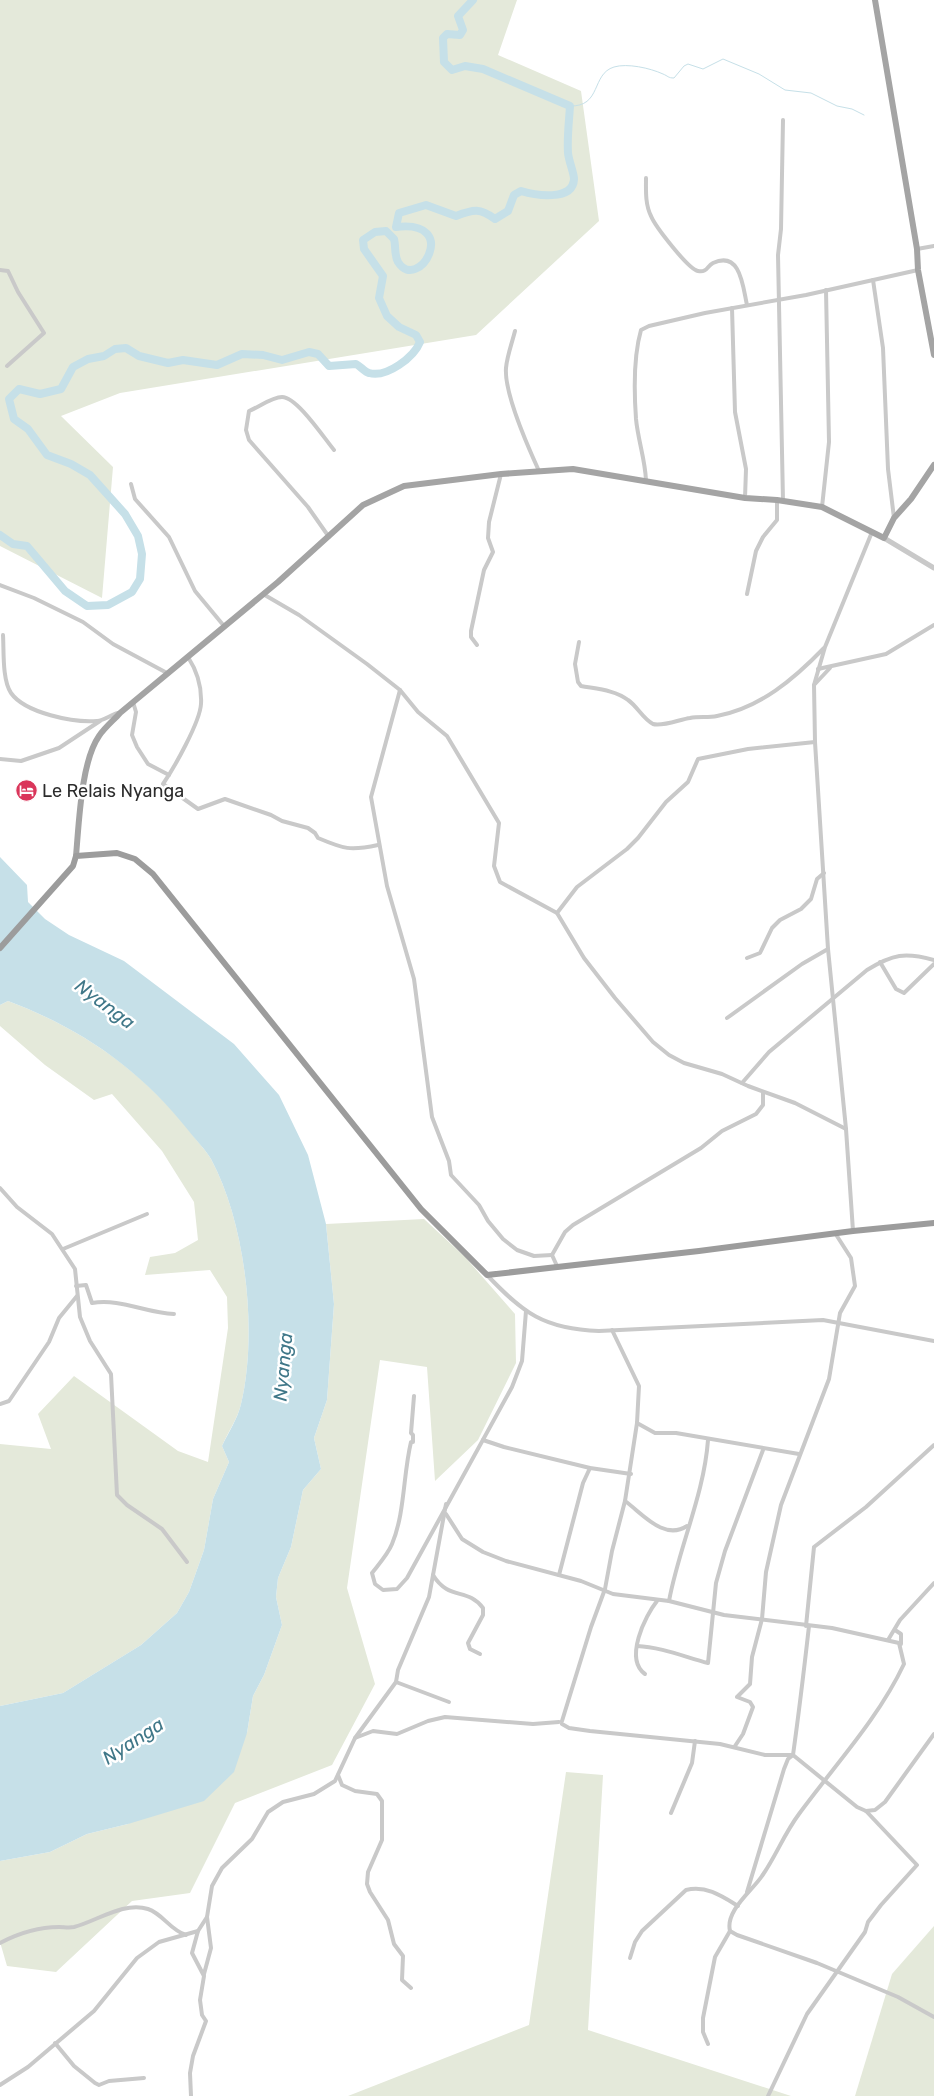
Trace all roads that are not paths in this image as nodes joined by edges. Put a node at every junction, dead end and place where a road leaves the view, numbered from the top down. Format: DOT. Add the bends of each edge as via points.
graph roads {
  1 [pos="875,0"];
  2 [pos="784,120"];
  3 [pos="646,178"];
  4 [pos="934,246"];
  5 [pos="917,249"];
  6 [pos="0,270"];
  7 [pos="918,270"];
  8 [pos="873,280"];
  9 [pos="826,290"];
  10 [pos="780,301"];
  11 [pos="747,305"];
  12 [pos="732,308"];
  13 [pos="515,331"];
  14 [pos="934,355"];
  15 [pos="6,366"];
  16 [pos="334,450"];
  17 [pos="934,465"];
  18 [pos="539,471"];
  19 [pos="501,474"];
  20 [pos="646,480"];
  21 [pos="131,484"];
  22 [pos="745,498"];
  23 [pos="780,500"];
  24 [pos="822,507"];
  25 [pos="894,518"];
  26 [pos="872,532"];
  27 [pos="329,537"];
  28 [pos="884,538"];
  29 [pos="934,568"];
  30 [pos="0,585"];
  31 [pos="263,594"];
  32 [pos="747,594"];
  33 [pos="224,626"];
  34 [pos="934,626"];
  35 [pos="3,635"];
  36 [pos="579,642"];
  37 [pos="478,645"];
  38 [pos="825,647"];
  39 [pos="188,657"];
  40 [pos="830,668"];
  41 [pos="818,669"];
  42 [pos="167,673"];
  43 [pos="814,685"];
  44 [pos="400,690"];
  45 [pos="134,702"];
  46 [pos="120,713"];
  47 [pos="100,721"];
  48 [pos="814,742"];
  49 [pos="0,760"];
  50 [pos="169,776"];
  51 [pos="378,845"];
  52 [pos="76,856"];
  53 [pos="824,873"];
  54 [pos="556,913"];
  55 [pos="0,948"];
  56 [pos="828,949"];
  57 [pos="747,958"];
  58 [pos="934,960"];
  59 [pos="880,962"];
  60 [pos="934,964"];
  61 [pos="834,998"];
  62 [pos="726,1018"];
  63 [pos="742,1082"];
  64 [pos="763,1092"];
  65 [pos="846,1129"];
  66 [pos="0,1188"];
  67 [pos="147,1214"];
  68 [pos="934,1223"];
  69 [pos="853,1231"];
  70 [pos="835,1233"];
  71 [pos="63,1248"];
  72 [pos="552,1255"];
  73 [pos="557,1266"];
  74 [pos="487,1275"];
  75 [pos="76,1286"];
  76 [pos="77,1296"];
  77 [pos="526,1311"];
  78 [pos="174,1314"];
  79 [pos="838,1322"];
  80 [pos="612,1330"];
  81 [pos="934,1341"];
  82 [pos="414,1396"];
  83 [pos="0,1404"];
  84 [pos="637,1423"];
  85 [pos="483,1440"];
  86 [pos="708,1440"];
  87 [pos="934,1445"];
  88 [pos="763,1450"];
  89 [pos="799,1454"];
  90 [pos="590,1468"];
  91 [pos="630,1474"];
  92 [pos="625,1502"];
  93 [pos="446,1504"];
  94 [pos="446,1514"];
  95 [pos="688,1526"];
  96 [pos="187,1562"];
  97 [pos="432,1573"];
  98 [pos="559,1575"];
  99 [pos="934,1583"];
  100 [pos="605,1589"];
  101 [pos="658,1601"];
  102 [pos="669,1601"];
  103 [pos="712,1613"];
  104 [pos="724,1615"];
  105 [pos="762,1619"];
  106 [pos="712,1622"];
  107 [pos="808,1626"];
  108 [pos="895,1630"];
  109 [pos="888,1640"];
  110 [pos="901,1645"];
  111 [pos="637,1646"];
  112 [pos="480,1654"];
  113 [pos="645,1674"];
  114 [pos="396,1682"];
  115 [pos="449,1702"];
  116 [pos="561,1722"];
  117 [pos="934,1734"];
  118 [pos="355,1738"];
  119 [pos="695,1742"];
  120 [pos="735,1746"];
  121 [pos="793,1755"];
  122 [pos="338,1775"];
  123 [pos="825,1780"];
  124 [pos="866,1811"];
  125 [pos="671,1813"];
  126 [pos="746,1894"];
  127 [pos="738,1906"];
  128 [pos="206,1916"];
  129 [pos="198,1931"];
  130 [pos="730,1931"];
  131 [pos="188,1935"];
  132 [pos="0,1942"];
  133 [pos="630,1958"];
  134 [pos="838,1972"];
  135 [pos="204,1976"];
  136 [pos="411,1988"];
  137 [pos="934,2017"];
  138 [pos="55,2043"];
  139 [pos="708,2044"];
  140 [pos="144,2078"];
  141 [pos="0,2085"];
  142 [pos="191,2096"];
  143 [pos="768,2096"];
  1 -- 5 [label="main road"];
  2 -- 10 [label="street" via="778,255"];
  3 -- 11 [label="street" via="650,216 685,262 700,271 708,269 714,262 728,261 735,265"];
  4 -- 5 [label="street"];
  5 -- 7 [label="main road"];
  6 -- 15 [label="street" via="8,271 44,332"];
  7 -- 8 [label="street"];
  7 -- 14 [label="main road"];
  8 -- 9 [label="street"];
  8 -- 25 [label="street" via="883,348 888,469"];
  9 -- 10 [label="street"];
  9 -- 24 [label="street" via="829,442"];
  10 -- 11 [label="street"];
  10 -- 23 [label="street"];
  11 -- 12 [label="street"];
  12 -- 20 [label="street" via="640,330 636,347 636,419"];
  12 -- 22 [label="street" via="735,412 746,469"];
  13 -- 18 [label="street" via="506,369 508,385 525,442"];
  16 -- 27 [label="street" via="297,404 288,398 279,397 250,411 246,430 249,440 308,507"];
  17 -- 25 [label="main road"];
  18 -- 19 [label="main road"];
  18 -- 20 [label="main road" via="573,469"];
  19 -- 27 [label="main road" via="426,482 393,490 363,505"];
  19 -- 37 [label="street" via="488,522 488,538 493,552 484,570 471,631"];
  20 -- 22 [label="main road"];
  21 -- 33 [label="street" via="135,499 169,536 195,591"];
  22 -- 23 [label="main road"];
  23 -- 24 [label="main road"];
  23 -- 32 [label="street" via="777,520 756,551"];
  24 -- 26 [label="main road"];
  25 -- 28 [label="main road"];
  26 -- 28 [label="main road"];
  26 -- 38 [label="street"];
  27 -- 31 [label="main road"];
  28 -- 29 [label="street"];
  30 -- 42 [label="street" via="83,622 113,644"];
  31 -- 33 [label="main road"];
  31 -- 44 [label="street" via="299,615"];
  33 -- 39 [label="main road"];
  34 -- 40 [label="street" via="886,654"];
  35 -- 47 [label="street" via="4,668 10,692 36,710 62,719"];
  36 -- 38 [label="street" via="575,664 578,682 582,686 621,696 658,725 716,716 751,706 799,674"];
  38 -- 41 [label="street"];
  39 -- 42 [label="main road"];
  39 -- 50 [label="street" via="197,670 201,706"];
  40 -- 41 [label="street"];
  40 -- 43 [label="street"];
  41 -- 43 [label="street"];
  42 -- 45 [label="main road"];
  43 -- 48 [label="street"];
  44 -- 51 [label="street" via="371,798"];
  44 -- 54 [label="street" via="418,712 447,736 499,823 494,866 500,882"];
  45 -- 46 [label="main road"];
  45 -- 50 [label="street" via="136,712 132,735 137,747 148,764"];
  46 -- 47 [label="street"];
  46 -- 52 [label="main road" via="99,736 90,756 79,816"];
  47 -- 49 [label="street" via="58,748 21,762"];
  48 -- 53 [label="street"];
  48 -- 54 [label="street" via="748,748 698,759 688,782 666,802 638,838 577,887"];
  50 -- 51 [label="street" via="163,784 198,809 225,799 308,828 318,838 343,848 356,850"];
  51 -- 72 [label="street" via="414,979 432,1117 451,1175 479,1205 503,1239 517,1250 534,1256"];
  52 -- 55 [label="highway" via="73,866"];
  52 -- 74 [label="highway" via="117,853 134,859 154,874 421,1209"];
  53 -- 56 [label="street"];
  53 -- 57 [label="street" via="817,879 811,899 801,909 775,924 760,954"];
  54 -- 63 [label="street" via="584,958 615,998 663,1050 684,1063"];
  56 -- 61 [label="street"];
  56 -- 62 [label="street"];
  58 -- 59 [label="street" via="902,954"];
  59 -- 60 [label="street" via="896,989 904,993"];
  59 -- 61 [label="street"];
  61 -- 63 [label="street" via="765,1055"];
  61 -- 65 [label="street"];
  63 -- 64 [label="street"];
  64 -- 65 [label="street" via="810,1109"];
  64 -- 72 [label="street" via="760,1111 593,1211 564,1232"];
  65 -- 69 [label="street"];
  66 -- 71 [label="street" via="17,1207 52,1234"];
  67 -- 71 [label="street"];
  68 -- 69 [label="highway"];
  69 -- 70 [label="highway"];
  70 -- 73 [label="highway"];
  70 -- 79 [label="street" via="851,1258 855,1286"];
  71 -- 75 [label="street" via="75,1269"];
  72 -- 73 [label="street"];
  73 -- 74 [label="highway"];
  74 -- 77 [label="street"];
  75 -- 76 [label="street"];
  75 -- 78 [label="street" via="86,1286 92,1302 107,1300 146,1311"];
  76 -- 83 [label="street" via="59,1318 49,1342 9,1401"];
  76 -- 96 [label="street" via="80,1316 90,1341 110,1374 117,1495 162,1529"];
  77 -- 80 [label="street" via="566,1328"];
  77 -- 85 [label="street" via="524,1351 519,1373"];
  79 -- 80 [label="street"];
  79 -- 81 [label="street"];
  79 -- 89 [label="street" via="829,1379"];
  80 -- 84 [label="street" via="639,1386"];
  82 -- 93 [label="street" via="413,1442 406,1464 397,1529 391,1546 372,1573 379,1588 392,1590 401,1585"];
  84 -- 86 [label="street" via="655,1433"];
  84 -- 91 [label="street"];
  85 -- 90 [label="street"];
  85 -- 93 [label="street"];
  86 -- 88 [label="street"];
  86 -- 95 [label="street" via="702,1482"];
  87 -- 107 [label="street" via="866,1507 814,1547"];
  88 -- 89 [label="street"];
  88 -- 103 [label="street" via="724,1551"];
  89 -- 105 [label="street" via="781,1505 766,1572"];
  90 -- 91 [label="street"];
  90 -- 98 [label="street" via="583,1483"];
  91 -- 92 [label="street"];
  92 -- 95 [label="street" via="665,1530 674,1532"];
  92 -- 100 [label="street"];
  93 -- 94 [label="street"];
  94 -- 97 [label="street"];
  94 -- 98 [label="street" via="462,1539 472,1546 506,1561"];
  95 -- 102 [label="street"];
  97 -- 112 [label="street" via="448,1592 461,1593 484,1608 468,1642 470,1649"];
  97 -- 114 [label="street" via="429,1597"];
  98 -- 100 [label="street"];
  99 -- 108 [label="street" via="900,1620"];
  100 -- 101 [label="street" via="613,1594"];
  100 -- 116 [label="street"];
  101 -- 102 [label="street"];
  101 -- 111 [label="street" via="646,1615"];
  102 -- 103 [label="street"];
  103 -- 104 [label="street"];
  103 -- 106 [label="street"];
  104 -- 105 [label="street"];
  104 -- 106 [label="street"];
  105 -- 107 [label="street"];
  105 -- 120 [label="street" via="752,1657 750,1684 737,1697 750,1702 753,1707"];
  106 -- 111 [label="street" via="708,1663 658,1651 650,1646"];
  107 -- 109 [label="street"];
  107 -- 121 [label="street" via="804,1686 799,1696"];
  108 -- 109 [label="street"];
  108 -- 110 [label="street" via="901,1634"];
  109 -- 110 [label="street"];
  110 -- 123 [label="street" via="904,1664 893,1685"];
  111 -- 113 [label="street" via="638,1665"];
  114 -- 115 [label="street"];
  114 -- 118 [label="street"];
  116 -- 118 [label="street" via="533,1724 445,1717 397,1734 373,1731"];
  116 -- 119 [label="street" via="569,1728"];
  117 -- 124 [label="street" via="885,1802 875,1810"];
  118 -- 122 [label="street"];
  119 -- 120 [label="street"];
  119 -- 125 [label="street" via="692,1763"];
  120 -- 121 [label="street" via="765,1755"];
  121 -- 123 [label="street"];
  121 -- 126 [label="street" via="784,1769"];
  122 -- 128 [label="street" via="322,1790 283,1802 268,1812 252,1839 215,1878"];
  122 -- 136 [label="street" via="342,1785 355,1791 377,1794 382,1801 382,1840 369,1868 368,1884 388,1920 394,1944 402,1956 402,1980"];
  123 -- 124 [label="street"];
  123 -- 126 [label="street" via="781,1840 760,1879"];
  124 -- 134 [label="street" via="917,1865 868,1922 865,1932"];
  126 -- 127 [label="street"];
  127 -- 130 [label="street" via="730,1920"];
  127 -- 133 [label="street" via="713,1891 686,1890 642,1931"];
  128 -- 129 [label="street"];
  128 -- 135 [label="street" via="211,1948"];
  129 -- 131 [label="street"];
  129 -- 135 [label="street" via="192,1953"];
  130 -- 134 [label="street"];
  130 -- 139 [label="street" via="715,1957 703,2018 703,2032"];
  131 -- 132 [label="street" via="173,1929 153,1911 140,1908 103,1915 71,1928 18,1933"];
  131 -- 138 [label="street" via="159,1942 137,1958 94,2011"];
  134 -- 137 [label="street" via="898,1996"];
  134 -- 143 [label="street" via="806,2014"];
  135 -- 142 [label="street" via="200,2000 206,2025 193,2056"];
  138 -- 140 [label="street" via="81,2073 99,2085"];
  138 -- 141 [label="street" via="28,2068"];
}
